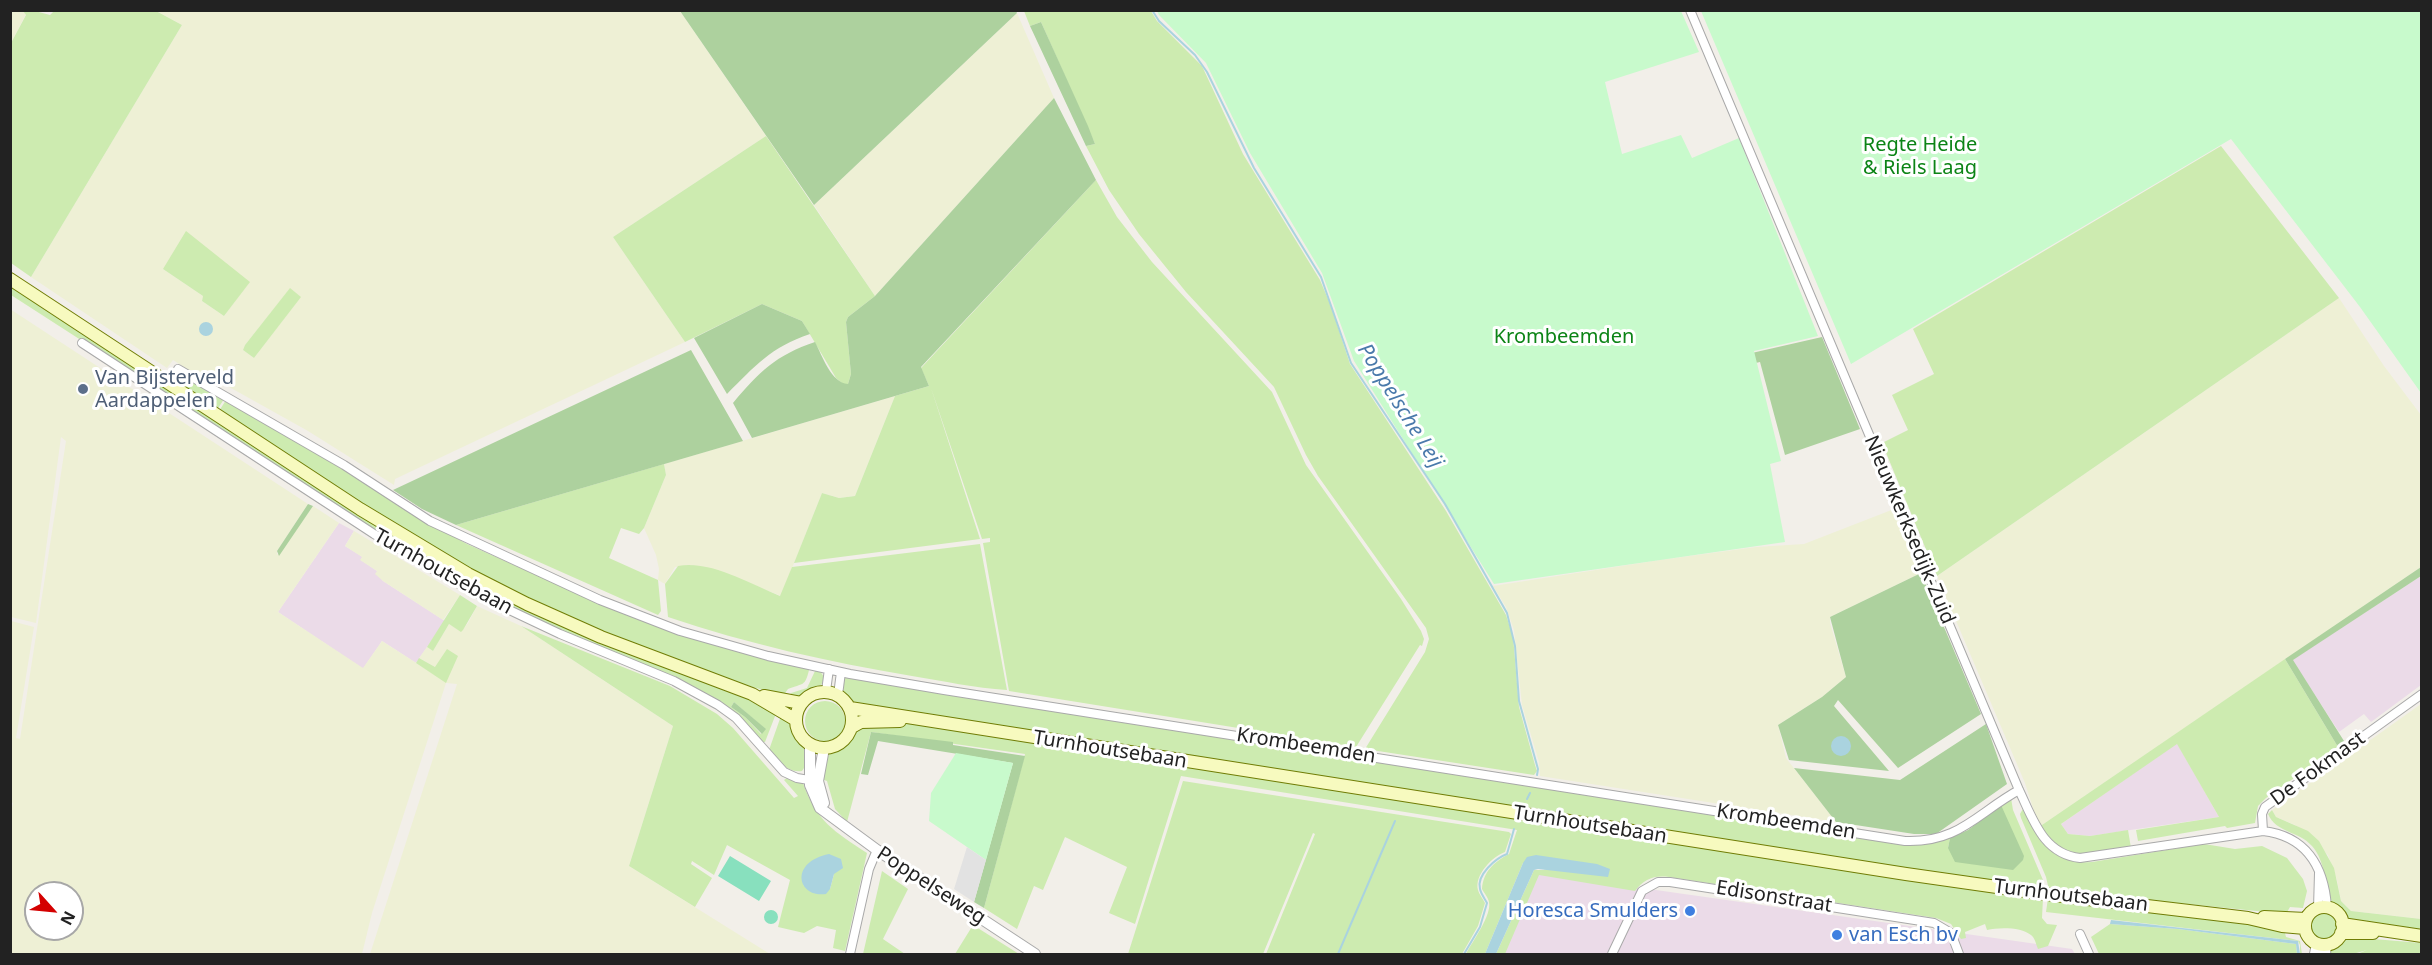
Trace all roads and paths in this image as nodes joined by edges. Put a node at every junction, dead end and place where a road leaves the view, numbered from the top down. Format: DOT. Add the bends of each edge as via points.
graph roads {
  1 [pos="1690,10"];
  2 [pos="10,279"];
  3 [pos="82,343"];
  4 [pos="178,369"];
  5 [pos="829,669"];
  6 [pos="841,672"];
  7 [pos="832,693"];
  8 [pos="752,694"];
  9 [pos="2421,694"];
  10 [pos="801,704"];
  11 [pos="850,708"];
  12 [pos="796,720"];
  13 [pos="934,722"];
  14 [pos="852,727"];
  15 [pos="810,744"];
  16 [pos="824,748"];
  17 [pos="810,780"];
  18 [pos="2019,790"];
  19 [pos="828,815"];
  20 [pos="2263,831"];
  21 [pos="877,850"];
  22 [pos="2323,908"];
  23 [pos="2306,924"];
  24 [pos="2342,929"];
  25 [pos="2080,934"];
  26 [pos="2421,936"];
  27 [pos="2321,949"];
  28 [pos="850,954"];
  29 [pos="1035,954"];
  30 [pos="1612,954"];
  31 [pos="1959,954"];
  32 [pos="2089,954"];
  1 -- 18 [label="street, Nieuwkerksedijk-Zuid"];
  2 -- 8 [label="main road, Turnhoutsebaan" via="360,509 468,574 601,637"];
  3 -- 17 [label="street, Turnhoutsebaan" via="344,515 446,577 560,634 680,684 726,710 784,772"];
  4 -- 5 [label="street, Turnhoutsebaan" via="463,538 672,628"];
  5 -- 6 [label="street, Krombeemden"];
  5 -- 7 [label="street"];
  6 -- 7 [label="street"];
  6 -- 18 [label="street, Krombeemden" via="1905,841 1931,841 1959,830"];
  7 -- 10 [label="main road" via="813,693"];
  7 -- 11 [label="main road"];
  8 -- 10 [label="main road, Turnhoutsebaan"];
  8 -- 12 [label="main road, Turnhoutsebaan"];
  9 -- 20 [label="street, De Fokmast" via="2265,807"];
  10 -- 12 [label="main road"];
  11 -- 13 [label="main road, Turnhoutsebaan"];
  11 -- 14 [label="main road"];
  12 -- 15 [label="main road" via="800,734"];
  13 -- 14 [label="main road, Turnhoutsebaan" via="861,722"];
  13 -- 23 [label="main road, Turnhoutsebaan" via="1906,874 2248,918 2282,926"];
  14 -- 16 [label="main road" via="842,742"];
  15 -- 16 [label="main road"];
  15 -- 17 [label="street, Poppelseweg"];
  16 -- 19 [label="street" via="818,781"];
  17 -- 19 [label="street, Poppelseweg" via="816,801"];
  18 -- 20 [label="street, Nieuwkerksedijk-Zuid" via="2046,841 2074,858 2097,858"];
  19 -- 21 [label="street, Poppelseweg"];
  20 -- 22 [label="street, De Fokmast" via="2292,839 2308,853 2325,886"];
  21 -- 28 [label="street"];
  21 -- 29 [label="street, Poppelseweg"];
  22 -- 23 [label="main road" via="2311,912"];
  22 -- 24 [label="main road" via="2338,913"];
  23 -- 27 [label="main road" via="2307,936"];
  24 -- 26 [label="main road"];
  24 -- 27 [label="main road" via="2337,940"];
  25 -- 32 [label="street"];
  30 -- 31 [label="street, Edisonstraat" via="1642,891 1664,882 1934,923 1951,933"];
}
